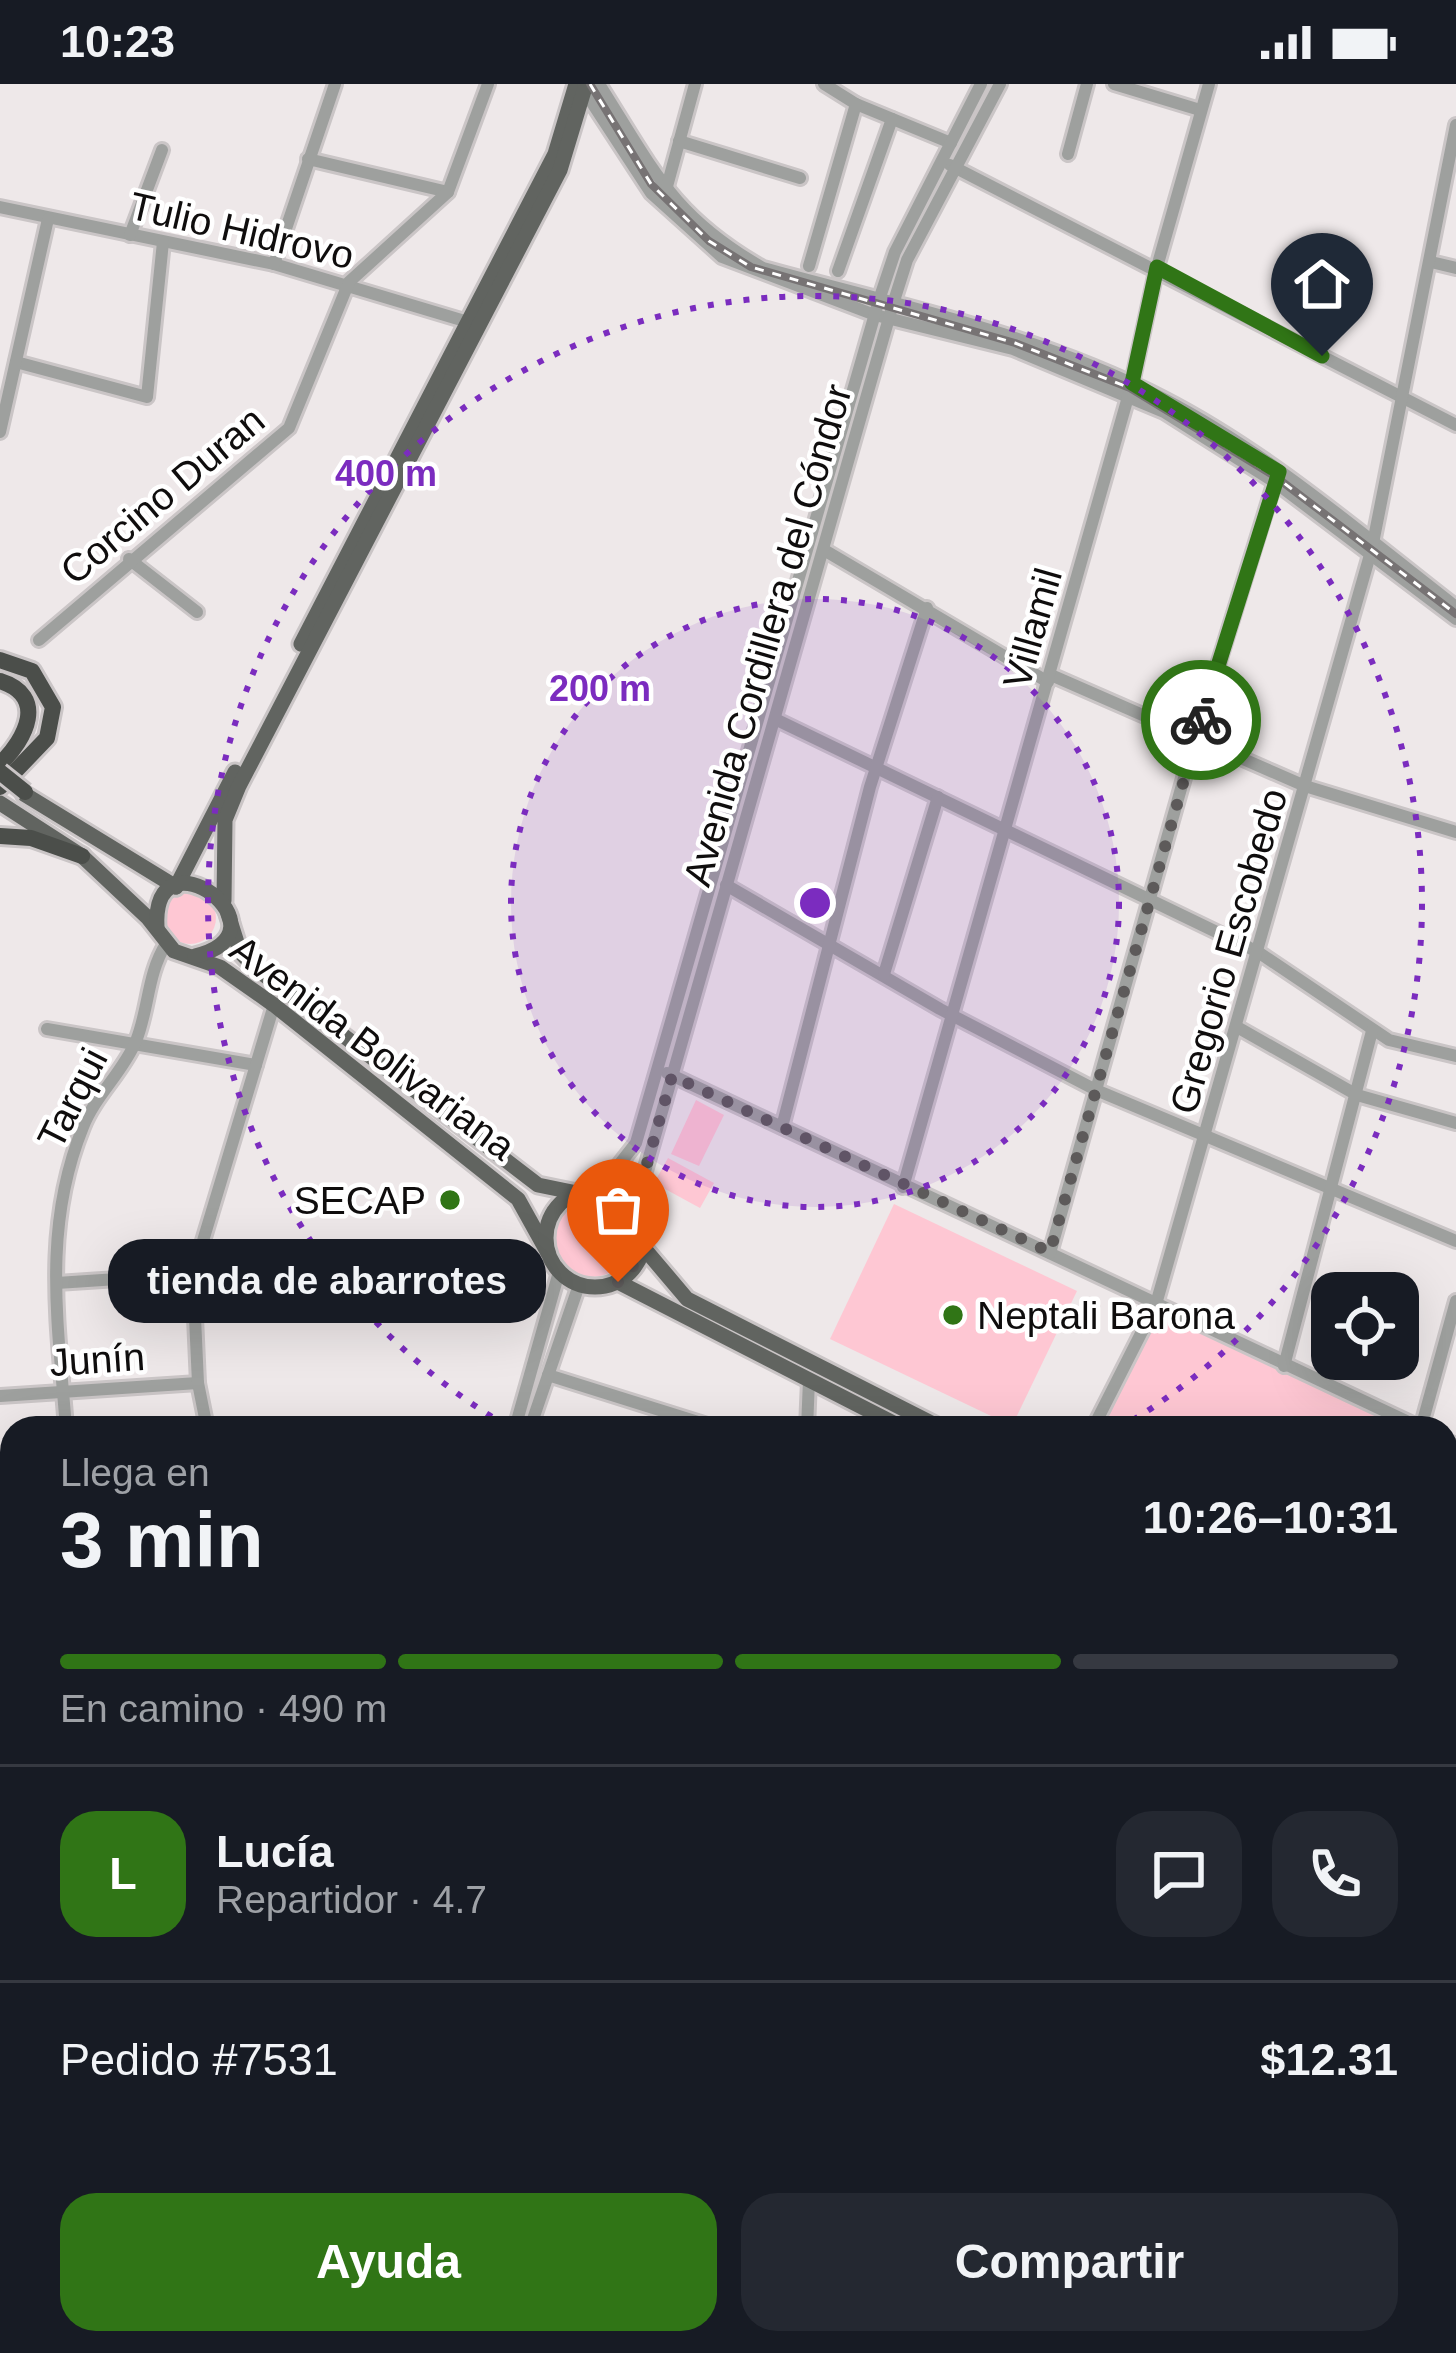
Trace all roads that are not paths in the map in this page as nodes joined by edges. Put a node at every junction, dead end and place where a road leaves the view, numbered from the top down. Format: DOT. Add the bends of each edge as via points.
graph roads {
  1 [pos="334,84"];
  2 [pos="488,84"];
  3 [pos="694,84"];
  4 [pos="824,84"];
  5 [pos="981,84"];
  6 [pos="1000,84"];
  7 [pos="1087,84"];
  8 [pos="1114,84"];
  9 [pos="1208,84"];
  10 [pos="585,86"];
  11 [pos="856,104"];
  12 [pos="1200,110"];
  13 [pos="892,119"];
  14 [pos="1456,125"];
  15 [pos="680,141"];
  16 [pos="951,143"];
  17 [pos="162,150"];
  18 [pos="1068,154"];
  19 [pos="308,160"];
  20 [pos="941,160"];
  21 [pos="956,168"];
  22 [pos="800,178"];
  23 [pos="666,190"];
  24 [pos="448,192"];
  25 [pos="0,208"];
  26 [pos="48,219"];
  27 [pos="130,235"];
  28 [pos="163,242"];
  29 [pos="1431,262"];
  30 [pos="274,264"];
  31 [pos="809,266"];
  32 [pos="1157,267"];
  33 [pos="1456,268"];
  34 [pos="838,271"];
  35 [pos="349,282"];
  36 [pos="886,302"];
  37 [pos="882,318"];
  38 [pos="468,322"];
  39 [pos="10,365"];
  40 [pos="1130,390"];
  41 [pos="1404,400"];
  42 [pos="1456,425"];
  43 [pos="0,432"];
  44 [pos="1277,478"];
  45 [pos="1372,547"];
  46 [pos="824,550"];
  47 [pos="130,560"];
  48 [pos="1456,607"];
  49 [pos="927,608"];
  50 [pos="197,612"];
  51 [pos="1456,620"];
  52 [pos="39,640"];
  53 [pos="0,660"];
  54 [pos="1050,678"];
  55 [pos="0,681"];
  56 [pos="775,719"];
  57 [pos="1195,739"];
  58 [pos="876,768"];
  59 [pos="0,776"];
  60 [pos="1305,786"];
  61 [pos="29,796"];
  62 [pos="938,797"];
  63 [pos="5,807"];
  64 [pos="1005,830"];
  65 [pos="1456,832"];
  66 [pos="0,836"];
  67 [pos="82,856"];
  68 [pos="726,884"];
  69 [pos="176,887"];
  70 [pos="1150,899"];
  71 [pos="226,908"];
  72 [pos="157,928"];
  73 [pos="166,944"];
  74 [pos="831,944"];
  75 [pos="1258,952"];
  76 [pos="195,956"];
  77 [pos="884,974"];
  78 [pos="274,1005"];
  79 [pos="949,1013"];
  80 [pos="1237,1027"];
  81 [pos="47,1029"];
  82 [pos="1372,1031"];
  83 [pos="135,1042"];
  84 [pos="1456,1056"];
  85 [pos="256,1065"];
  86 [pos="666,1072"];
  87 [pos="1096,1090"];
  88 [pos="1357,1095"];
  89 [pos="1456,1123"];
  90 [pos="782,1127"];
  91 [pos="1207,1135"];
  92 [pos="903,1186"];
  93 [pos="600,1190"];
  94 [pos="577,1192"];
  95 [pos="1330,1192"];
  96 [pos="640,1219"];
  97 [pos="1456,1241"];
  98 [pos="643,1247"];
  99 [pos="1050,1252"];
  100 [pos="548,1253"];
  101 [pos="559,1272"];
  102 [pos="193,1274"];
  103 [pos="618,1282"];
  104 [pos="57,1283"];
  105 [pos="579,1285"];
  106 [pos="1456,1301"];
  107 [pos="1156,1304"];
  108 [pos="1284,1366"];
  109 [pos="548,1375"];
  110 [pos="808,1380"];
  111 [pos="198,1383"];
  112 [pos="63,1392"];
  113 [pos="0,1396"];
  114 [pos="65,1416"];
  115 [pos="205,1416"];
  116 [pos="518,1416"];
  117 [pos="534,1416"];
  118 [pos="671,1416"];
  119 [pos="807,1416"];
  120 [pos="879,1416"];
  121 [pos="917,1416"];
  122 [pos="1099,1416"];
  123 [pos="1394,1416"];
  124 [pos="1423,1416"];
  1 -- 19 [label="street"];
  2 -- 24 [label="street, Corcino Duran"];
  3 -- 15 [label="street"];
  4 -- 11 [label="street"];
  5 -- 16 [label="street, Avenida Cordillera del Cóndor"];
  6 -- 21 [label="street, Avenida Cordillera del Cóndor"];
  7 -- 18 [label="street"];
  8 -- 12 [label="street"];
  9 -- 12 [label="street, Villamil"];
  10 -- 23 [label="street"];
  10 -- 37 [label="street" via="651,193 700,241 760,274"];
  10 -- 38 [label="main road"];
  10 -- 71 [label="main road" via="560,170 239,786 221,851"];
  11 -- 13 [label="street"];
  11 -- 31 [label="street"];
  12 -- 32 [label="street, Villamil"];
  13 -- 16 [label="street"];
  13 -- 34 [label="street"];
  14 -- 29 [label="street, Gregorio Escobedo"];
  15 -- 22 [label="street"];
  15 -- 23 [label="street"];
  16 -- 20 [label="street, Avenida Cordillera del Cóndor"];
  17 -- 27 [label="street"];
  19 -- 24 [label="street"];
  19 -- 30 [label="street"];
  20 -- 21 [label="street"];
  20 -- 36 [label="street, Avenida Cordillera del Cóndor" via="895,252"];
  21 -- 32 [label="street"];
  21 -- 36 [label="street, Avenida Cordillera del Cóndor"];
  23 -- 36 [label="street" via="709,236 763,268"];
  24 -- 35 [label="street, Corcino Duran"];
  25 -- 26 [label="street, Tulio Hidrovo"];
  26 -- 27 [label="street, Tulio Hidrovo"];
  26 -- 39 [label="street"];
  27 -- 28 [label="street, Tulio Hidrovo"];
  28 -- 30 [label="street, Tulio Hidrovo"];
  28 -- 39 [label="street" via="147,397"];
  29 -- 33 [label="street"];
  29 -- 41 [label="street, Gregorio Escobedo"];
  30 -- 35 [label="street, Tulio Hidrovo"];
  32 -- 40 [label="street, Villamil"];
  32 -- 41 [label="street"];
  35 -- 38 [label="street, Tulio Hidrovo"];
  35 -- 47 [label="street, Corcino Duran" via="290,428"];
  36 -- 37 [label="street, Avenida Cordillera del Cóndor"];
  36 -- 40 [label="street" via="1020,337"];
  37 -- 40 [label="street" via="1013,349"];
  37 -- 46 [label="street, Avenida Cordillera del Cóndor"];
  37 -- 86 [label="street, Avenida Cordillera del Cóndor"];
  38 -- 69 [label="main road"];
  39 -- 43 [label="street"];
  40 -- 44 [label="street"];
  40 -- 54 [label="street, Villamil"];
  41 -- 42 [label="street"];
  41 -- 45 [label="street, Gregorio Escobedo"];
  44 -- 45 [label="street"];
  44 -- 57 [label="street"];
  45 -- 48 [label="street"];
  45 -- 51 [label="street"];
  45 -- 60 [label="street, Gregorio Escobedo"];
  46 -- 49 [label="street"];
  46 -- 56 [label="street, Avenida Cordillera del Cóndor"];
  47 -- 50 [label="street"];
  47 -- 52 [label="street, Corcino Duran"];
  49 -- 54 [label="street"];
  49 -- 58 [label="street"];
  53 -- 59 [label="highway" via="32,671 53,707 46,738"];
  54 -- 57 [label="street"];
  54 -- 64 [label="street, Villamil"];
  55 -- 59 [label="highway" via="23,696 29,715"];
  56 -- 58 [label="street"];
  56 -- 68 [label="street, Avenida Cordillera del Cóndor"];
  57 -- 60 [label="street"];
  57 -- 70 [label="street"];
  58 -- 62 [label="street"];
  58 -- 74 [label="street"];
  59 -- 61 [label="highway, bridge"];
  60 -- 65 [label="street"];
  60 -- 75 [label="street, Gregorio Escobedo"];
  61 -- 69 [label="main road, Avenida Bolivariana"];
  62 -- 64 [label="street"];
  62 -- 77 [label="street"];
  63 -- 67 [label="main road"];
  64 -- 70 [label="street"];
  64 -- 79 [label="street, Villamil"];
  66 -- 67 [label="highway"];
  67 -- 72 [label="main road"];
  68 -- 74 [label="street"];
  68 -- 86 [label="street, Avenida Cordillera del Cóndor"];
  69 -- 71 [label="main road, Avenida Bolivariana" via="208,886"];
  69 -- 72 [label="main road" via="159,904"];
  70 -- 75 [label="street"];
  70 -- 87 [label="street"];
  71 -- 76 [label="main road, Avenida Bolivariana" via="224,937"];
  71 -- 94 [label="main road, Avenida Bolivariana" via="247,961 304,1011 538,1185"];
  72 -- 73 [label="main road"];
  73 -- 76 [label="main road, Avenida Bolivariana"];
  73 -- 83 [label="street, Tarqui"];
  74 -- 77 [label="street"];
  74 -- 90 [label="street"];
  75 -- 80 [label="street, Gregorio Escobedo"];
  75 -- 82 [label="street"];
  76 -- 78 [label="main road, Avenida Bolivariana"];
  77 -- 79 [label="street"];
  78 -- 85 [label="street"];
  78 -- 100 [label="main road, Avenida Bolivariana" via="518,1199"];
  79 -- 87 [label="street"];
  79 -- 92 [label="street, Villamil"];
  80 -- 88 [label="street"];
  80 -- 91 [label="street, Gregorio Escobedo"];
  81 -- 83 [label="street"];
  82 -- 84 [label="street"];
  82 -- 88 [label="street"];
  83 -- 85 [label="street"];
  83 -- 104 [label="street, Tarqui" via="85,1122 59,1195"];
  85 -- 102 [label="street"];
  86 -- 90 [label="street"];
  86 -- 93 [label="street, Avenida Cordillera del Cóndor" via="636,1143"];
  86 -- 96 [label="street, Avenida Cordillera del Cóndor"];
  87 -- 91 [label="street"];
  87 -- 99 [label="street"];
  88 -- 89 [label="street"];
  88 -- 95 [label="street"];
  90 -- 92 [label="street"];
  91 -- 95 [label="street"];
  91 -- 107 [label="street, Gregorio Escobedo"];
  92 -- 99 [label="street"];
  93 -- 94 [label="main road, Avenida Bolivariana"];
  93 -- 96 [label="main road" via="624,1199"];
  94 -- 100 [label="main road" via="551,1217"];
  95 -- 97 [label="street"];
  95 -- 108 [label="street"];
  96 -- 98 [label="main road"];
  98 -- 103 [label="main road"];
  98 -- 121 [label="main road" via="687,1299"];
  99 -- 107 [label="street"];
  100 -- 101 [label="main road, Avenida Bolivariana"];
  101 -- 105 [label="main road, Avenida Bolivariana"];
  101 -- 116 [label="street"];
  102 -- 104 [label="street"];
  102 -- 111 [label="street"];
  103 -- 105 [label="main road"];
  103 -- 110 [label="main road"];
  104 -- 112 [label="street, Tarqui"];
  105 -- 109 [label="street"];
  106 -- 124 [label="street"];
  107 -- 108 [label="street"];
  107 -- 122 [label="street, Gregorio Escobedo"];
  108 -- 123 [label="street"];
  109 -- 117 [label="street"];
  109 -- 118 [label="street"];
  110 -- 119 [label="street"];
  110 -- 120 [label="main road"];
  111 -- 112 [label="street, Junín"];
  111 -- 115 [label="street"];
  112 -- 113 [label="street, Junín"];
  112 -- 114 [label="street, Tarqui"];
}
